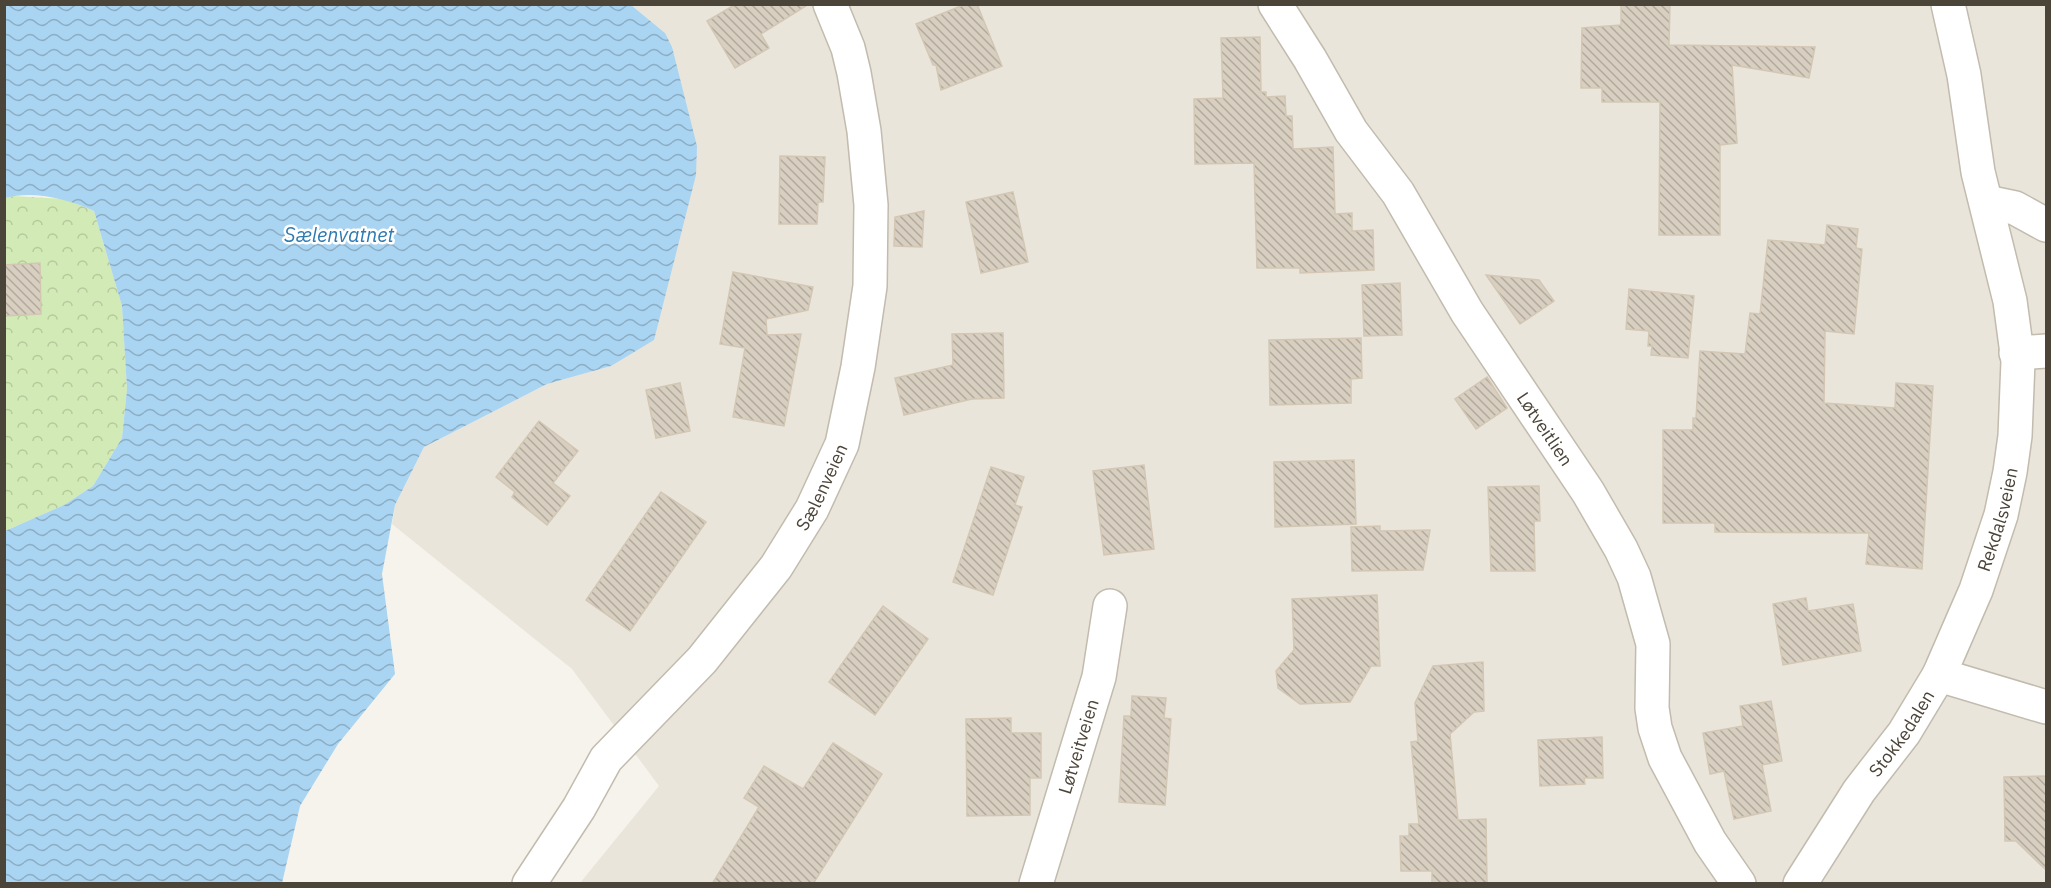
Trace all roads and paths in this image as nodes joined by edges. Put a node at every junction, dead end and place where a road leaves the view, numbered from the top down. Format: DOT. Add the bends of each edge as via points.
graph roads {
  1 [pos="830,4"];
  2 [pos="1275,4"];
  3 [pos="1948,4"];
  4 [pos="1986,202"];
  5 [pos="2046,225"];
  6 [pos="2031,352"];
  7 [pos="1110,606"];
  8 [pos="1940,675"];
  9 [pos="2046,707"];
  10 [pos="529,884"];
  11 [pos="1036,884"];
  12 [pos="1739,884"];
  13 [pos="1800,884"];
  1 -- 10 [label="street, Sælenveien" via="854,73 871,205 870,286 842,444 812,509 776,567 702,660 606,759"];
  2 -- 12 [label="street, Løtveitlien" via="1351,131 1398,193 1467,312 1588,492 1621,549 1634,577 1653,644 1652,708 1665,758 1710,842"];
  3 -- 4 [label="street, Rekdalsveien"];
  4 -- 5 [label="street" via="2015,208"];
  4 -- 6 [label="street, Rekdalsveien" via="2010,301"];
  6 -- 8 [label="street, Rekdalsveien" via="2001,515 1976,590"];
  7 -- 11 [label="street, Løtveitveien" via="1099,677"];
  8 -- 9 [label="street, Stokkedalen"];
  8 -- 13 [label="street, Stokkedalen" via="1904,733 1858,791"];
}
